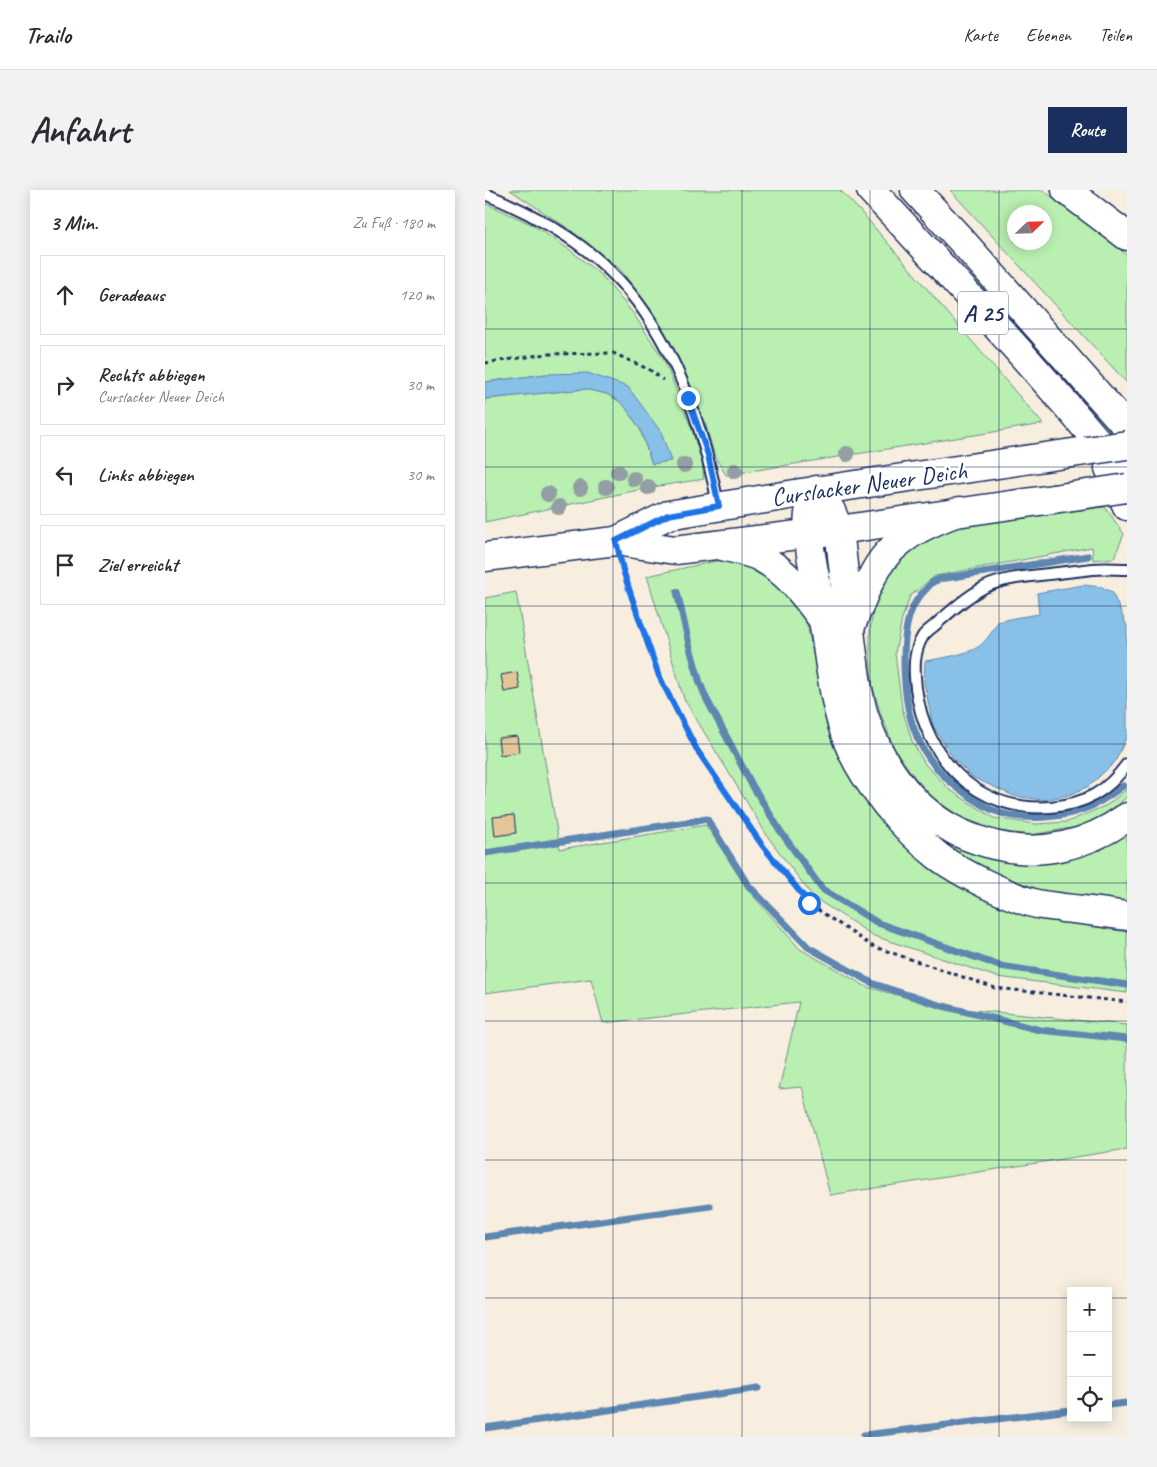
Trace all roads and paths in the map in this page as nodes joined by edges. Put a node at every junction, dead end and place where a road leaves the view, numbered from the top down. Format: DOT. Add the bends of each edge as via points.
graph roads {
  1 [pos="871,190"];
  2 [pos="915,190"];
  3 [pos="1067,190"];
  4 [pos="485,194"];
  5 [pos="1127,236"];
  6 [pos="485,363"];
  7 [pos="688,398"];
  8 [pos="1127,427"];
  9 [pos="1094,437"];
  10 [pos="1127,446"];
  11 [pos="1127,477"];
  12 [pos="1127,488"];
  13 [pos="816,490"];
  14 [pos="719,506"];
  15 [pos="1127,506"];
  16 [pos="961,511"];
  17 [pos="839,530"];
  18 [pos="807,534"];
  19 [pos="616,541"];
  20 [pos="719,544"];
  21 [pos="485,557"];
  22 [pos="1127,569"];
  23 [pos="822,619"];
  24 [pos="850,629"];
  25 [pos="1127,764"];
  26 [pos="1127,817"];
  27 [pos="1127,916"];
  28 [pos="1127,1002"];
  1 -- 9 [label="main road, A 25"];
  2 -- 8 [label="main road, A 25"];
  3 -- 5 [label="main road"];
  4 -- 7 [label="lane" via="553,228 610,270 656,330"];
  6 -- 7 [label="path" via="547,354 613,353 650,370"];
  7 -- 14 [label="lane" via="708,455"];
  9 -- 11 [label="main road, A 25"];
  9 -- 15 [label="main road"];
  10 -- 13 [label="main road, Curslacker Neuer Deich, bridge"];
  12 -- 16 [label="main road, Curslacker Neuer Deich, bridge"];
  13 -- 14 [label="main road, Curslacker Neuer Deich"];
  13 -- 17 [label="main road" via="831,511"];
  13 -- 18 [label="main road"];
  14 -- 19 [label="main road, Curslacker Neuer Deich" via="668,515"];
  16 -- 17 [label="main road, Curslacker Neuer Deich"];
  16 -- 24 [label="main road" via="915,531 886,555 874,573"];
  17 -- 18 [label="main road, Curslacker Neuer Deich"];
  17 -- 24 [label="main road"];
  18 -- 20 [label="main road, Curslacker Neuer Deich"];
  18 -- 23 [label="main road"];
  19 -- 20 [label="main road, Curslacker Neuer Deich" via="675,550"];
  19 -- 21 [label="main road, Curslacker Neuer Deich"];
  19 -- 28 [label="path" via="659,676 697,750 762,845 809,903 872,946 995,988"];
  20 -- 23 [label="main road" via="759,557 775,567 792,581"];
  22 -- 25 [label="lane" via="1094,569 1015,578 986,586 923,635 915,655 917,698 923,721 944,759 976,790 1018,806 1061,806 1093,796 1106,788"];
  23 -- 27 [label="main road" via="834,689 848,741 871,784 918,838 939,857 968,875 1034,904"];
  24 -- 26 [label="main road" via="864,717 880,752 895,777 917,802 951,829 977,841 1008,848 1048,849 1092,837"];
}
